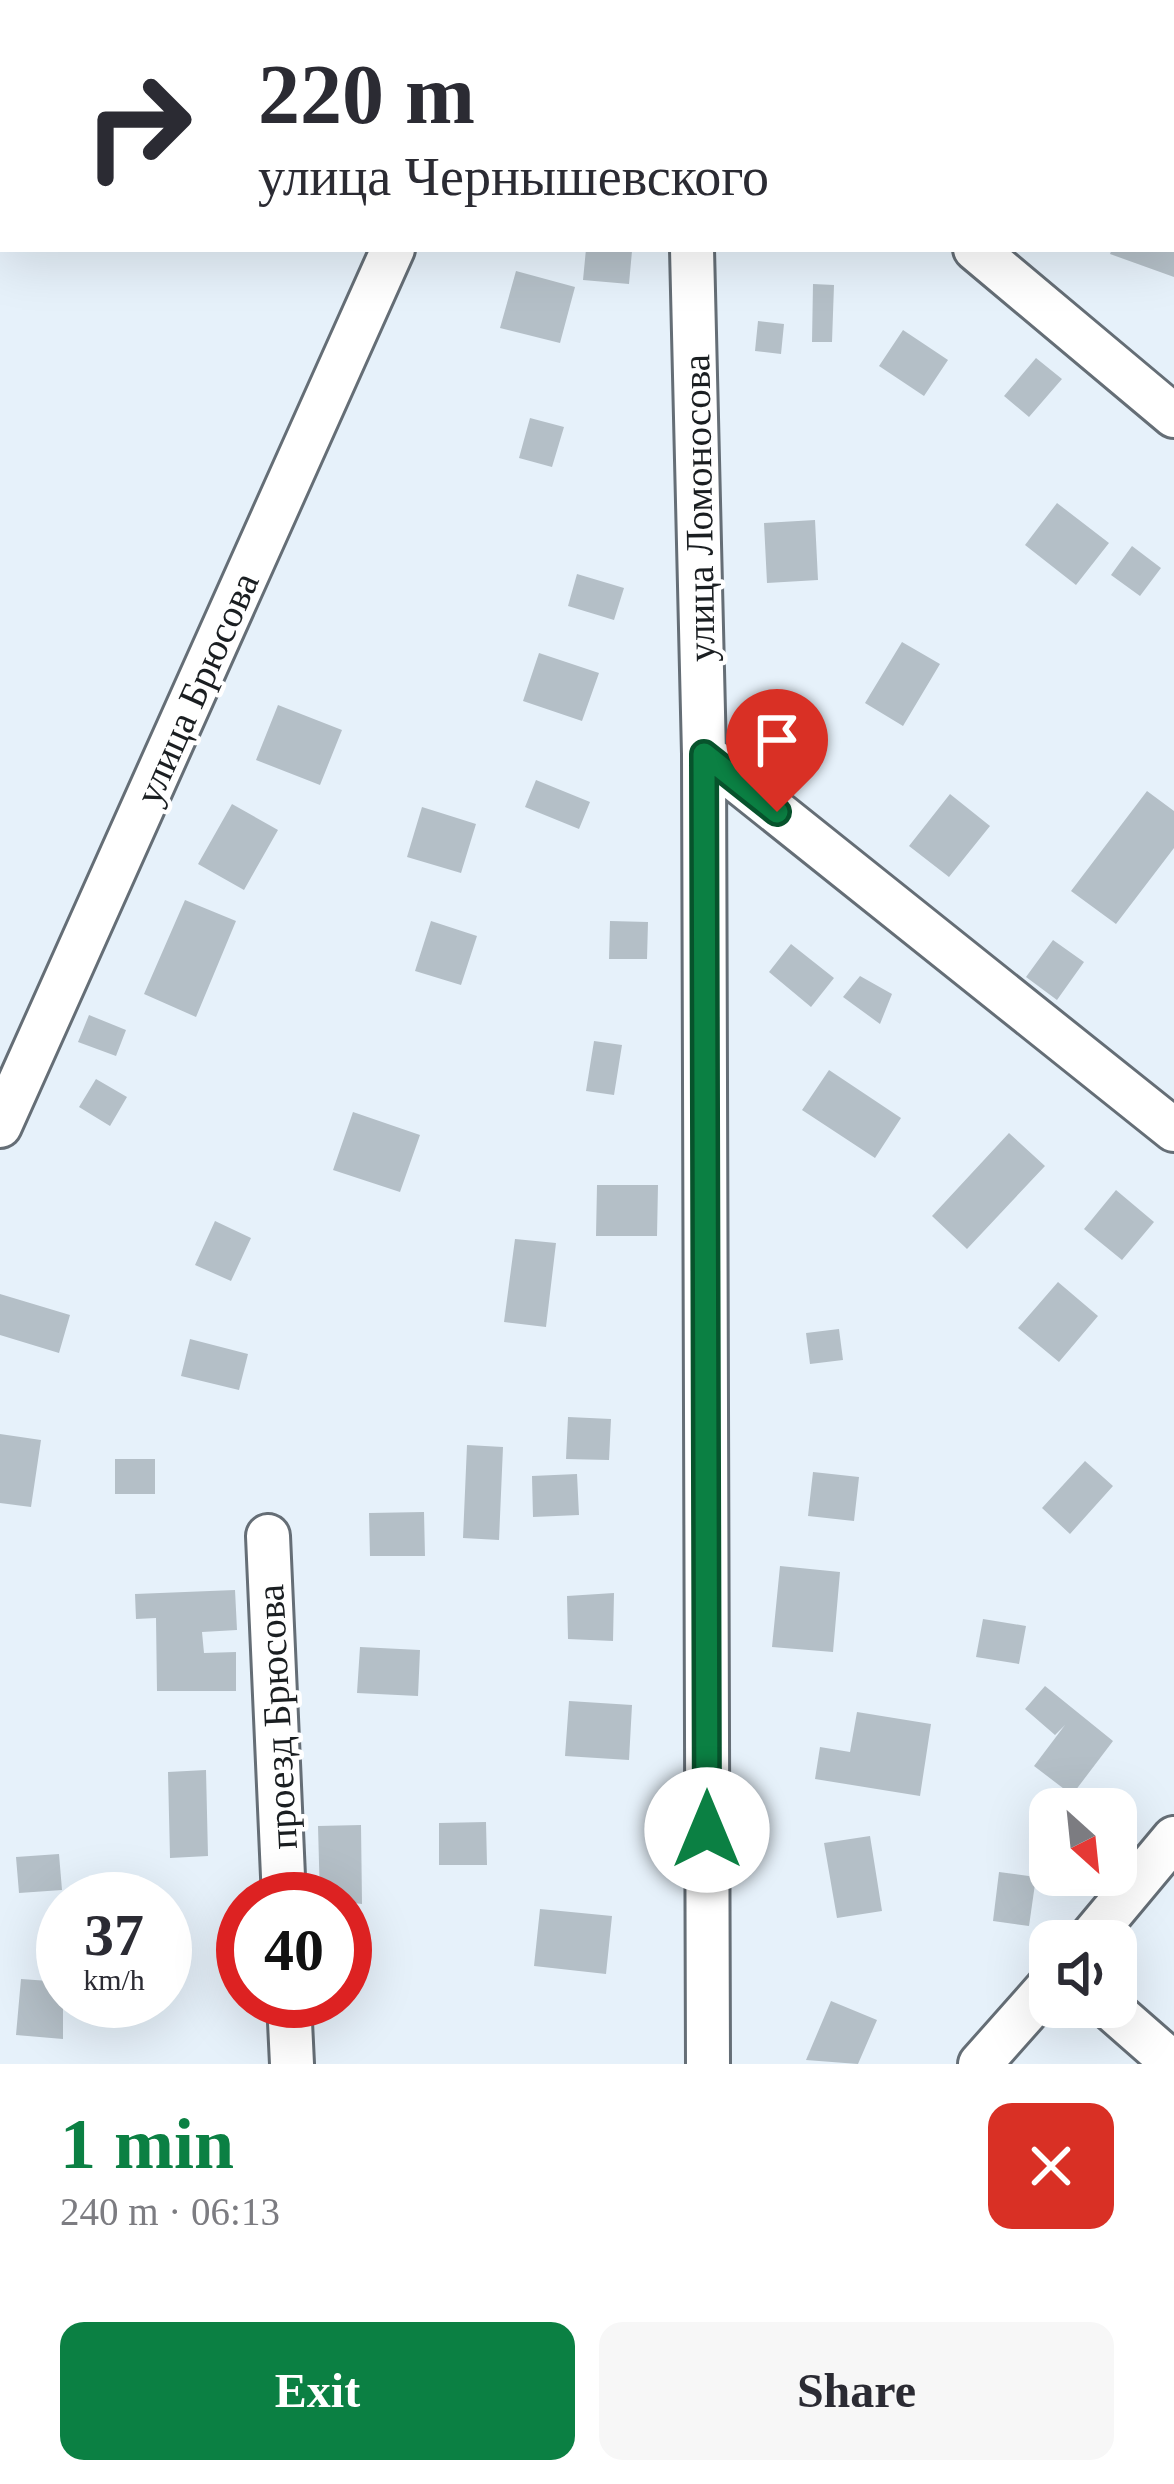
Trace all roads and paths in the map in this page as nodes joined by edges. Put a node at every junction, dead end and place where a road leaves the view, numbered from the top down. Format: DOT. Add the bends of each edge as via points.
graph roads {
  1 [pos="392,252"];
  2 [pos="692,252"];
  3 [pos="979,252"];
  4 [pos="1174,416"];
  5 [pos="704,754"];
  6 [pos="0,1126"];
  7 [pos="1174,1130"];
  8 [pos="268,1536"];
  9 [pos="1174,1838"];
  10 [pos="283,1872"];
  11 [pos="1106,1920"];
  12 [pos="1029,2009"];
  13 [pos="290,2028"];
  14 [pos="1133,2028"];
  15 [pos="292,2064"];
  16 [pos="708,2064"];
  17 [pos="980,2064"];
  18 [pos="1174,2064"];
  1 -- 6 [label="street, улица Брюсова"];
  2 -- 5 [label="street, улица Ломоносова"];
  3 -- 4 [label="street"];
  5 -- 7 [label="street"];
  5 -- 16 [label="street, улица Ломоносова"];
  8 -- 10 [label="street, проезд Брюсова"];
  9 -- 11 [label="street"];
  12 -- 17 [label="street"];
  13 -- 15 [label="street"];
  14 -- 18 [label="street"];
}
